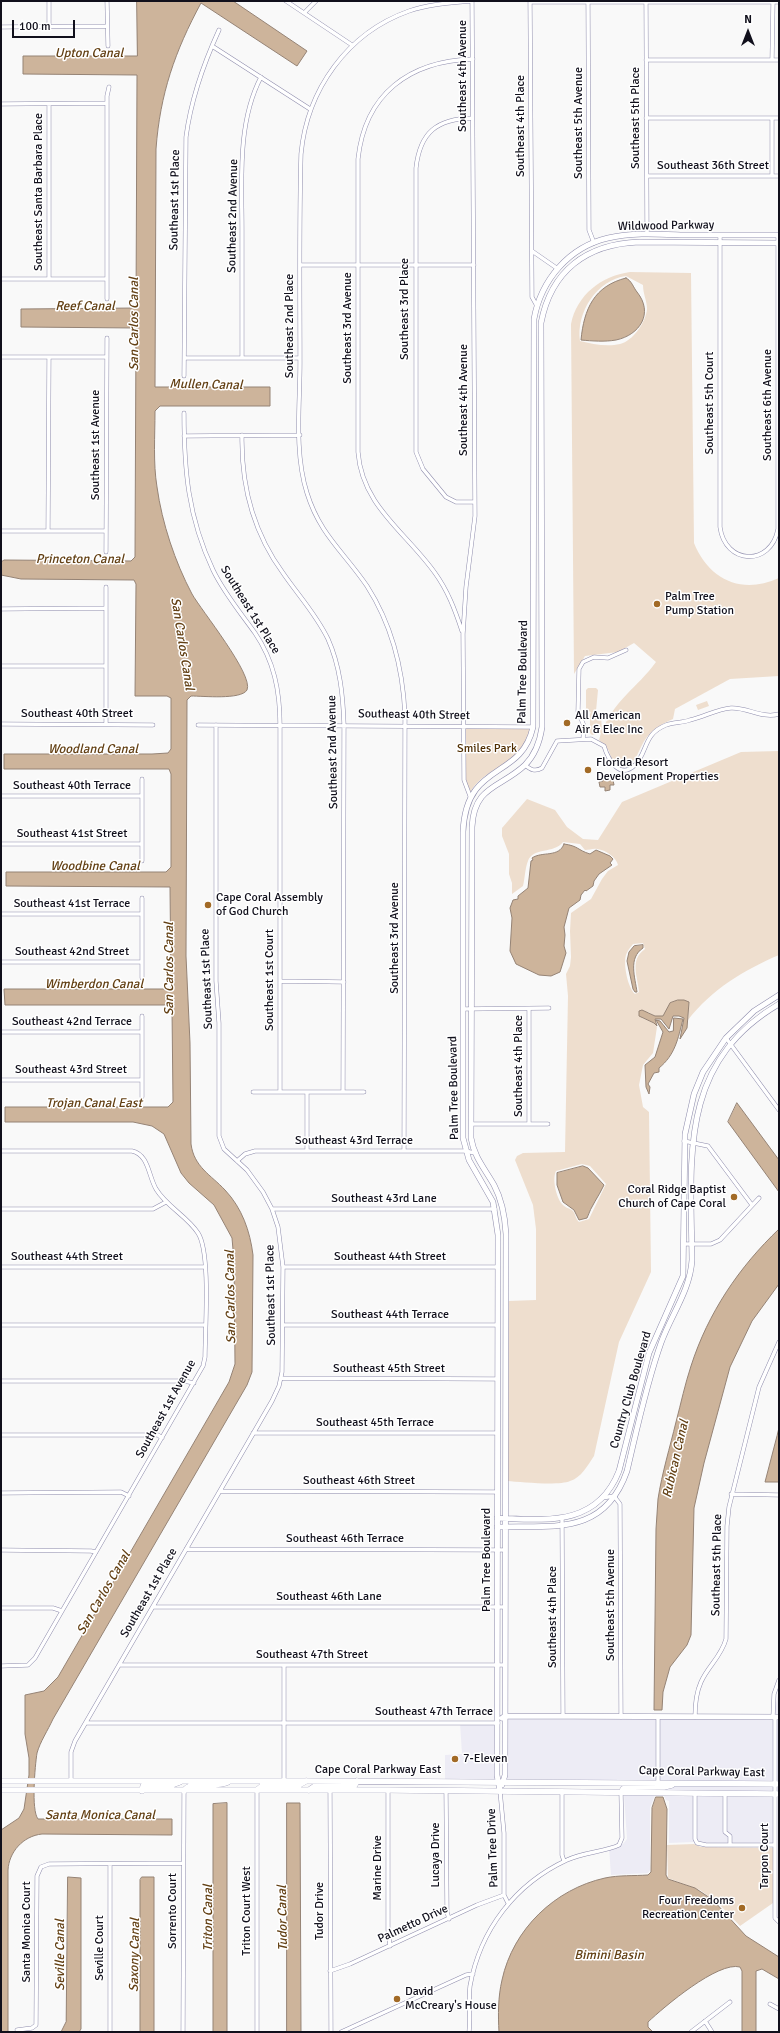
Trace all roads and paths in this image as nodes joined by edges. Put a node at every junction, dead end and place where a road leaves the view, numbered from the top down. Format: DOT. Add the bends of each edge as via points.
graph roads {
  1 [pos="50,1"];
  2 [pos="107,1"];
  3 [pos="286,1"];
  4 [pos="316,1"];
  5 [pos="472,1"];
  6 [pos="530,2"];
  7 [pos="588,2"];
  8 [pos="607,2"];
  9 [pos="773,2"];
  10 [pos="779,2"];
  11 [pos="646,3"];
  12 [pos="304,13"];
  13 [pos="1,26"];
  14 [pos="49,26"];
  15 [pos="107,26"];
  16 [pos="219,30"];
  17 [pos="352,45"];
  18 [pos="108,46"];
  19 [pos="212,46"];
  20 [pos="473,59"];
  21 [pos="646,60"];
  22 [pos="772,60"];
  23 [pos="779,60"];
  24 [pos="261,77"];
  25 [pos="109,86"];
  26 [pos="1,104"];
  27 [pos="49,104"];
  28 [pos="107,104"];
  29 [pos="310,109"];
  30 [pos="472,118"];
  31 [pos="646,118"];
  32 [pos="772,118"];
  33 [pos="779,118"];
  34 [pos="647,176"];
  35 [pos="772,176"];
  36 [pos="779,176"];
  37 [pos="647,234"];
  38 [pos="720,235"];
  39 [pos="779,235"];
  40 [pos="594,243"];
  41 [pos="720,243"];
  42 [pos="779,243"];
  43 [pos="532,251"];
  44 [pos="300,265"];
  45 [pos="358,265"];
  46 [pos="416,265"];
  47 [pos="474,265"];
  48 [pos="558,269"];
  49 [pos="1,279"];
  50 [pos="49,279"];
  51 [pos="107,280"];
  52 [pos="550,295"];
  53 [pos="107,299"];
  54 [pos="537,306"];
  55 [pos="107,338"];
  56 [pos="1,357"];
  57 [pos="49,357"];
  58 [pos="107,357"];
  59 [pos="184,358"];
  60 [pos="242,358"];
  61 [pos="300,358"];
  62 [pos="184,376"];
  63 [pos="184,413"];
  64 [pos="300,435"];
  65 [pos="184,436"];
  66 [pos="242,436"];
  67 [pos="475,502"];
  68 [pos="48,531"];
  69 [pos="1,532"];
  70 [pos="106,532"];
  71 [pos="106,552"];
  72 [pos="747,557"];
  73 [pos="106,587"];
  74 [pos="106,608"];
  75 [pos="1,609"];
  76 [pos="463,634"];
  77 [pos="626,650"];
  78 [pos="1,666"];
  79 [pos="106,666"];
  80 [pos="779,714"];
  81 [pos="1,724"];
  82 [pos="106,724"];
  83 [pos="198,724"];
  84 [pos="216,724"];
  85 [pos="153,725"];
  86 [pos="280,725"];
  87 [pos="344,725"];
  88 [pos="405,725"];
  89 [pos="463,725"];
  90 [pos="533,727"];
  91 [pos="542,727"];
  92 [pos="583,739"];
  93 [pos="517,757"];
  94 [pos="525,765"];
  95 [pos="501,768"];
  96 [pos="506,778"];
  97 [pos="142,779"];
  98 [pos="1,796"];
  99 [pos="142,796"];
  100 [pos="470,796"];
  101 [pos="1,844"];
  102 [pos="142,844"];
  103 [pos="142,861"];
  104 [pos="142,898"];
  105 [pos="1,914"];
  106 [pos="142,914"];
  107 [pos="1,962"];
  108 [pos="142,962"];
  109 [pos="142,978"];
  110 [pos="280,982"];
  111 [pos="344,982"];
  112 [pos="779,995"];
  113 [pos="779,1004"];
  114 [pos="549,1008"];
  115 [pos="463,1009"];
  116 [pos="471,1009"];
  117 [pos="529,1009"];
  118 [pos="142,1016"];
  119 [pos="1,1032"];
  120 [pos="142,1032"];
  121 [pos="726,1038"];
  122 [pos="730,1044"];
  123 [pos="1,1080"];
  124 [pos="142,1080"];
  125 [pos="253,1092"];
  126 [pos="280,1092"];
  127 [pos="307,1092"];
  128 [pos="343,1092"];
  129 [pos="364,1092"];
  130 [pos="142,1097"];
  131 [pos="779,1110"];
  132 [pos="463,1124"];
  133 [pos="471,1124"];
  134 [pos="529,1124"];
  135 [pos="548,1124"];
  136 [pos="684,1141"];
  137 [pos="692,1142"];
  138 [pos="1,1151"];
  139 [pos="307,1151"];
  140 [pos="404,1151"];
  141 [pos="466,1151"];
  142 [pos="474,1153"];
  143 [pos="237,1161"];
  144 [pos="759,1198"];
  145 [pos="166,1202"];
  146 [pos="752,1205"];
  147 [pos="502,1207"];
  148 [pos="1,1209"];
  149 [pos="272,1209"];
  150 [pos="495,1209"];
  151 [pos="684,1244"];
  152 [pos="692,1244"];
  153 [pos="1,1267"];
  154 [pos="205,1267"];
  155 [pos="283,1267"];
  156 [pos="498,1267"];
  157 [pos="506,1267"];
  158 [pos="1,1325"];
  159 [pos="205,1325"];
  160 [pos="283,1325"];
  161 [pos="498,1325"];
  162 [pos="506,1325"];
  163 [pos="779,1342"];
  164 [pos="647,1360"];
  165 [pos="654,1362"];
  166 [pos="281,1378"];
  167 [pos="497,1379"];
  168 [pos="505,1379"];
  169 [pos="1,1381"];
  170 [pos="194,1384"];
  171 [pos="636,1402"];
  172 [pos="643,1404"];
  173 [pos="497,1433"];
  174 [pos="253,1434"];
  175 [pos="505,1434"];
  176 [pos="1,1435"];
  177 [pos="162,1438"];
  178 [pos="220,1491"];
  179 [pos="497,1492"];
  180 [pos="505,1492"];
  181 [pos="1,1493"];
  182 [pos="731,1494"];
  183 [pos="779,1495"];
  184 [pos="129,1496"];
  185 [pos="614,1496"];
  186 [pos="601,1499"];
  187 [pos="497,1518"];
  188 [pos="505,1518"];
  189 [pos="562,1519"];
  190 [pos="505,1526"];
  191 [pos="563,1526"];
  192 [pos="497,1527"];
  193 [pos="186,1549"];
  194 [pos="1,1550"];
  195 [pos="496,1550"];
  196 [pos="505,1550"];
  197 [pos="96,1552"];
  198 [pos="153,1607"];
  199 [pos="496,1607"];
  200 [pos="504,1607"];
  201 [pos="1,1608"];
  202 [pos="62,1611"];
  203 [pos="119,1664"];
  204 [pos="284,1665"];
  205 [pos="497,1665"];
  206 [pos="504,1665"];
  207 [pos="1,1666"];
  208 [pos="779,1680"];
  209 [pos="505,1716"];
  210 [pos="563,1716"];
  211 [pos="621,1716"];
  212 [pos="695,1716"];
  213 [pos="776,1716"];
  214 [pos="658,1717"];
  215 [pos="86,1723"];
  216 [pos="284,1723"];
  217 [pos="498,1723"];
  218 [pos="1,1780"];
  219 [pos="284,1780"];
  220 [pos="307,1780"];
  221 [pos="71,1781"];
  222 [pos="182,1781"];
  223 [pos="230,1781"];
  224 [pos="357,1781"];
  225 [pos="501,1782"];
  226 [pos="658,1783"];
  227 [pos="676,1783"];
  228 [pos="777,1784"];
  229 [pos="1,1790"];
  230 [pos="142,1790"];
  231 [pos="184,1790"];
  232 [pos="257,1790"];
  233 [pos="309,1790"];
  234 [pos="330,1790"];
  235 [pos="388,1790"];
  236 [pos="446,1791"];
  237 [pos="500,1792"];
  238 [pos="562,1792"];
  239 [pos="621,1793"];
  240 [pos="696,1793"];
  241 [pos="725,1794"];
  242 [pos="777,1794"];
  243 [pos="730,1845"];
  244 [pos="774,1845"];
  245 [pos="564,1861"];
  246 [pos="183,1863"];
  247 [pos="110,1864"];
  248 [pos="504,1895"];
  249 [pos="508,1903"];
  250 [pos="448,1919"];
  251 [pos="779,1922"];
  252 [pos="390,1946"];
  253 [pos="330,1971"];
  254 [pos="473,1974"];
  255 [pos="730,2002"];
  256 [pos="770,2004"];
  257 [pos="779,2009"];
  258 [pos="705,2021"];
  259 [pos="18,2030"];
  260 [pos="110,2032"];
  261 [pos="183,2032"];
  262 [pos="257,2032"];
  263 [pos="331,2032"];
  264 [pos="341,2032"];
  265 [pos="469,2032"];
  266 [pos="691,2032"];
  267 [pos="712,2032"];
  1 -- 14 [label="street"];
  2 -- 15 [label="street"];
  3 -- 12 [label="street"];
  4 -- 12 [label="street"];
  5 -- 17 [label="street, Southeast 2nd Place" via="446,3 410,11 376,27"];
  5 -- 20 [label="street, Southeast 4th Avenue"];
  6 -- 7 [label="street"];
  6 -- 43 [label="street, Southeast 4th Place"];
  7 -- 8 [label="street"];
  7 -- 40 [label="street, Southeast 5th Avenue" via="589,230"];
  8 -- 11 [label="street"];
  9 -- 10 [label="street"];
  9 -- 11 [label="street"];
  9 -- 22 [label="street"];
  11 -- 21 [label="street, Southeast 5th Place"];
  12 -- 17 [label="street"];
  13 -- 14 [label="street"];
  14 -- 15 [label="street"];
  15 -- 18 [label="street"];
  16 -- 19 [label="street, Southeast 1st Place"];
  17 -- 29 [label="street, Southeast 2nd Place" via="330,70"];
  19 -- 24 [label="street"];
  19 -- 59 [label="street, Southeast 1st Place" via="190,107 186,137"];
  20 -- 30 [label="street, Southeast 4th Avenue"];
  20 -- 45 [label="street, Southeast 3rd Avenue" via="444,62 418,70 394,86 372,113 363,133 358,159"];
  21 -- 22 [label="street"];
  21 -- 31 [label="street, Southeast 5th Place"];
  22 -- 23 [label="street"];
  24 -- 29 [label="street"];
  24 -- 60 [label="street, Southeast 2nd Avenue" via="248,112 244,139"];
  25 -- 28 [label="street"];
  26 -- 27 [label="street"];
  27 -- 28 [label="street"];
  27 -- 50 [label="street, Southeast Santa Barbara Place"];
  28 -- 51 [label="street"];
  29 -- 44 [label="street, Southeast 2nd Place" via="301,154"];
  30 -- 46 [label="street, Southeast 3rd Place" via="450,120 438,125 428,133 420,146 416,168"];
  30 -- 47 [label="street, Southeast 4th Avenue"];
  31 -- 32 [label="street"];
  31 -- 34 [label="street, Southeast 5th Place"];
  32 -- 33 [label="street"];
  32 -- 35 [label="street"];
  34 -- 35 [label="street, Southeast 36th Street"];
  34 -- 37 [label="street, Southeast 5th Place"];
  35 -- 36 [label="street, Southeast 36th Street"];
  37 -- 38 [label="street, Wildwood Parkway"];
  37 -- 40 [label="street, Wildwood Parkway" via="616,236"];
  38 -- 39 [label="street, Wildwood Parkway"];
  38 -- 41 [label="street, Southeast 5th Court"];
  39 -- 42 [label="street, Southeast 6th Avenue"];
  40 -- 48 [label="street, Wildwood Parkway" via="576,253"];
  41 -- 42 [label="street, Wildwood Parkway"];
  41 -- 52 [label="street, Wildwood Parkway" via="629,242 600,248 586,254 572,265 559,279"];
  41 -- 72 [label="street, Southeast 5th Court" via="720,527 724,541 730,549"];
  42 -- 72 [label="street, Southeast 6th Avenue" via="778,529 774,542 766,551"];
  43 -- 48 [label="street"];
  43 -- 54 [label="street, Southeast 4th Place" via="532,297"];
  44 -- 45 [label="street"];
  44 -- 61 [label="street, Southeast 2nd Place"];
  45 -- 46 [label="street"];
  45 -- 76 [label="street, Southeast 3rd Avenue" via="358,452 363,479 379,508 440,580"];
  46 -- 47 [label="street"];
  46 -- 67 [label="street, Southeast 3rd Place" via="418,458 426,474 446,497 456,502"];
  47 -- 67 [label="street, Southeast 4th Avenue"];
  48 -- 54 [label="street, Wildwood Parkway" via="545,286"];
  49 -- 50 [label="street"];
  50 -- 51 [label="street"];
  51 -- 53 [label="street"];
  52 -- 91 [label="street, Palm Tree Boulevard" via="540,333"];
  54 -- 90 [label="street, Palm Tree Boulevard" via="532,332"];
  55 -- 58 [label="street, Southeast 1st Avenue"];
  56 -- 57 [label="street"];
  57 -- 58 [label="street"];
  57 -- 68 [label="street"];
  58 -- 70 [label="street, Southeast 1st Avenue"];
  59 -- 60 [label="street"];
  59 -- 62 [label="street, Southeast 1st Place"];
  60 -- 61 [label="street"];
  61 -- 64 [label="street, Southeast 2nd Place"];
  63 -- 65 [label="street, Southeast 1st Place"];
  64 -- 66 [label="street"];
  64 -- 88 [label="street, Southeast 2nd Place" via="304,483 315,514 331,542 367,586 392,637 404,688"];
  65 -- 66 [label="street"];
  65 -- 86 [label="street, Southeast 1st Place" via="186,476 197,530 221,584 267,654 277,683"];
  66 -- 87 [label="street, Southeast 2nd Avenue" via="244,477 254,517 274,560 313,612 328,639 340,678"];
  67 -- 76 [label="street, Southeast 4th Avenue"];
  68 -- 69 [label="street"];
  68 -- 70 [label="street"];
  70 -- 71 [label="street, Southeast 1st Avenue"];
  73 -- 74 [label="street"];
  74 -- 75 [label="street"];
  74 -- 79 [label="street"];
  76 -- 89 [label="street, Southeast 4th Avenue"];
  77 -- 92 [label="street" via="608,658 594,657 583,662 578,669 578,711 584,726"];
  78 -- 79 [label="street"];
  79 -- 82 [label="street"];
  80 -- 92 [label="street" via="754,714 732,708 667,725 655,732 635,765 625,769 616,768 610,762 601,743"];
  81 -- 82 [label="street, Southeast 40th Street"];
  82 -- 85 [label="street, Southeast 40th Street"];
  83 -- 84 [label="street, Southeast 40th Street"];
  84 -- 86 [label="street, Southeast 40th Street"];
  84 -- 143 [label="street, Southeast 1st Place" via="219,1136 224,1149"];
  86 -- 87 [label="street, Southeast 40th Street"];
  86 -- 110 [label="street, Southeast 1st Court"];
  87 -- 88 [label="street, Southeast 40th Street"];
  87 -- 111 [label="street, Southeast 2nd Avenue"];
  88 -- 89 [label="street, Southeast 40th Street"];
  88 -- 140 [label="street, Southeast 3rd Avenue"];
  89 -- 90 [label="street, Southeast 40th Street"];
  89 -- 100 [label="street, Southeast 4th Avenue" via="464,780"];
  90 -- 91 [label="street"];
  90 -- 93 [label="street, Palm Tree Boulevard" via="527,744"];
  91 -- 94 [label="street, Palm Tree Boulevard" via="537,748"];
  92 -- 94 [label="street" via="557,741 545,765 538,770"];
  93 -- 94 [label="street"];
  93 -- 95 [label="street, Palm Tree Boulevard"];
  94 -- 96 [label="street, Palm Tree Boulevard"];
  95 -- 96 [label="street"];
  95 -- 100 [label="street, Palm Tree Boulevard" via="483,780"];
  96 -- 116 [label="street, Palm Tree Boulevard" via="481,798 474,810 472,821"];
  97 -- 99 [label="street"];
  98 -- 99 [label="street, Southeast 40th Terrace"];
  99 -- 102 [label="street"];
  100 -- 115 [label="street, Palm Tree Boulevard" via="464,826"];
  101 -- 102 [label="street, Southeast 41st Street"];
  102 -- 103 [label="street"];
  104 -- 106 [label="street"];
  105 -- 106 [label="street, Southeast 41st Terrace"];
  106 -- 108 [label="street"];
  107 -- 108 [label="street, Southeast 42nd Street"];
  108 -- 109 [label="street"];
  110 -- 111 [label="street"];
  110 -- 126 [label="street, Southeast 1st Court"];
  111 -- 128 [label="street, Southeast 2nd Avenue"];
  112 -- 121 [label="street, Country Club Boulevard" via="747,1016"];
  113 -- 122 [label="street, Country Club Boulevard" via="748,1026"];
  114 -- 117 [label="street"];
  115 -- 116 [label="street"];
  115 -- 132 [label="street, Palm Tree Boulevard"];
  116 -- 117 [label="street"];
  116 -- 133 [label="street, Palm Tree Boulevard"];
  117 -- 134 [label="street, Southeast 4th Place"];
  118 -- 120 [label="street"];
  119 -- 120 [label="street, Southeast 42nd Terrace"];
  120 -- 124 [label="street"];
  121 -- 122 [label="street"];
  121 -- 136 [label="street, Country Club Boulevard" via="711,1058 697,1087 688,1113"];
  122 -- 131 [label="street"];
  122 -- 137 [label="street, Country Club Boulevard" via="703,1090"];
  123 -- 124 [label="street, Southeast 43rd Street"];
  124 -- 130 [label="street"];
  125 -- 126 [label="street"];
  126 -- 127 [label="street"];
  127 -- 128 [label="street"];
  127 -- 139 [label="street"];
  128 -- 129 [label="street"];
  132 -- 133 [label="street"];
  132 -- 141 [label="street, Palm Tree Boulevard"];
  133 -- 134 [label="street"];
  133 -- 142 [label="street, Palm Tree Boulevard"];
  134 -- 135 [label="street"];
  136 -- 137 [label="street"];
  136 -- 151 [label="street, Country Club Boulevard"];
  137 -- 146 [label="street" via="708,1146"];
  137 -- 152 [label="street, Country Club Boulevard"];
  138 -- 145 [label="street, Southeast 1st Avenue" via="139,1153 143,1156 155,1187"];
  139 -- 140 [label="street, Southeast 43rd Terrace"];
  139 -- 143 [label="street, Southeast 43rd Terrace" via="249,1152"];
  140 -- 141 [label="street, Southeast 43rd Terrace"];
  141 -- 142 [label="street, Southeast 43rd Terrace"];
  141 -- 150 [label="street, Palm Tree Boulevard"];
  142 -- 147 [label="street, Palm Tree Boulevard" via="493,1184"];
  143 -- 149 [label="street, Southeast 1st Place" via="255,1181"];
  144 -- 146 [label="street"];
  145 -- 148 [label="street" via="153,1209"];
  145 -- 154 [label="street, Southeast 1st Avenue" via="198,1232 204,1246"];
  146 -- 152 [label="street" via="720,1240 711,1244"];
  147 -- 150 [label="street"];
  147 -- 157 [label="street, Palm Tree Boulevard" via="506,1234"];
  149 -- 150 [label="street, Southeast 43rd Lane"];
  149 -- 155 [label="street, Southeast 1st Place" via="280,1235"];
  150 -- 156 [label="street, Palm Tree Boulevard"];
  151 -- 152 [label="street"];
  151 -- 164 [label="street, Country Club Boulevard" via="681,1280"];
  152 -- 165 [label="street, Country Club Boulevard" via="692,1268 688,1284 664,1333"];
  153 -- 154 [label="street, Southeast 44th Street"];
  154 -- 159 [label="street, Southeast 1st Avenue"];
  155 -- 156 [label="street, Southeast 44th Street"];
  155 -- 160 [label="street, Southeast 1st Place"];
  156 -- 157 [label="street"];
  156 -- 161 [label="street, Palm Tree Boulevard"];
  157 -- 162 [label="street, Palm Tree Boulevard"];
  158 -- 159 [label="street"];
  159 -- 170 [label="street, Southeast 1st Avenue" via="204,1361"];
  160 -- 161 [label="street, Southeast 44th Terrace"];
  160 -- 166 [label="street, Southeast 1st Place"];
  161 -- 162 [label="street"];
  161 -- 167 [label="street, Palm Tree Boulevard"];
  162 -- 168 [label="street, Palm Tree Boulevard"];
  163 -- 182 [label="street, Southeast 5th Place" via="759,1386"];
  164 -- 165 [label="street"];
  164 -- 171 [label="street, Country Club Boulevard"];
  165 -- 172 [label="street, Country Club Boulevard"];
  166 -- 167 [label="street, Southeast 45th Street"];
  166 -- 174 [label="street, Southeast 1st Place"];
  167 -- 168 [label="street"];
  167 -- 173 [label="street, Palm Tree Boulevard"];
  168 -- 175 [label="street, Palm Tree Boulevard"];
  169 -- 170 [label="street" via="184,1381"];
  170 -- 177 [label="street, Southeast 1st Avenue"];
  171 -- 172 [label="street"];
  171 -- 186 [label="street, Country Club Boulevard" via="619,1471"];
  172 -- 185 [label="street, Country Club Boulevard" via="627,1471"];
  173 -- 174 [label="street, Southeast 45th Terrace"];
  173 -- 175 [label="street"];
  173 -- 179 [label="street, Palm Tree Boulevard"];
  174 -- 178 [label="street, Southeast 1st Place"];
  175 -- 180 [label="street, Palm Tree Boulevard"];
  176 -- 177 [label="street" via="158,1435"];
  177 -- 184 [label="street, Southeast 1st Avenue"];
  178 -- 179 [label="street, Southeast 46th Street"];
  178 -- 193 [label="street, Southeast 1st Place"];
  179 -- 180 [label="street"];
  179 -- 187 [label="street, Palm Tree Boulevard"];
  180 -- 188 [label="street, Palm Tree Boulevard"];
  181 -- 184 [label="street" via="120,1492"];
  182 -- 183 [label="street"];
  182 -- 212 [label="street, Southeast 5th Place" via="727,1526 726,1638 720,1654 698,1687"];
  184 -- 197 [label="street, Southeast 1st Avenue"];
  185 -- 186 [label="street"];
  185 -- 191 [label="street, Country Club Boulevard" via="604,1508 592,1516"];
  185 -- 211 [label="street, Southeast 5th Avenue" via="620,1504"];
  186 -- 189 [label="street, Country Club Boulevard" via="587,1510"];
  187 -- 188 [label="street, Country Club Boulevard"];
  187 -- 192 [label="street, Palm Tree Boulevard"];
  188 -- 189 [label="street, Country Club Boulevard"];
  188 -- 190 [label="street, Palm Tree Boulevard"];
  189 -- 191 [label="street, Southeast 4th Place"];
  190 -- 191 [label="street, Country Club Boulevard"];
  190 -- 192 [label="street, Country Club Boulevard"];
  190 -- 196 [label="street, Palm Tree Boulevard"];
  191 -- 210 [label="street, Southeast 4th Place"];
  192 -- 195 [label="street, Palm Tree Boulevard"];
  193 -- 195 [label="street, Southeast 46th Terrace"];
  193 -- 198 [label="street, Southeast 1st Place"];
  194 -- 197 [label="street"];
  195 -- 196 [label="street, Southeast 46th Terrace"];
  195 -- 199 [label="street, Palm Tree Boulevard"];
  196 -- 200 [label="street, Palm Tree Boulevard"];
  197 -- 202 [label="street, Southeast 1st Avenue"];
  198 -- 199 [label="street, Southeast 46th Lane"];
  198 -- 203 [label="street, Southeast 1st Place"];
  199 -- 200 [label="street, Southeast 46th Lane"];
  199 -- 205 [label="street, Palm Tree Boulevard"];
  200 -- 206 [label="street, Palm Tree Boulevard"];
  201 -- 202 [label="street" via="53,1608"];
  202 -- 207 [label="street, Southeast 1st Avenue" via="35,1658 28,1665"];
  203 -- 204 [label="street, Southeast 47th Street"];
  203 -- 215 [label="street, Southeast 1st Place"];
  204 -- 205 [label="street, Southeast 47th Street"];
  204 -- 216 [label="street"];
  205 -- 206 [label="street, Southeast 47th Street"];
  205 -- 217 [label="street, Palm Tree Boulevard"];
  206 -- 209 [label="street, Palm Tree Boulevard"];
  208 -- 213 [label="street" via="774,1694"];
  209 -- 210 [label="street, Southeast 47th Terrace"];
  209 -- 217 [label="street, Southeast 47th Terrace"];
  209 -- 225 [label="street, Palm Tree Boulevard" via="505,1775"];
  210 -- 211 [label="street, Southeast 47th Terrace"];
  211 -- 214 [label="street, Southeast 47th Terrace"];
  212 -- 213 [label="street, Southeast 47th Terrace"];
  212 -- 214 [label="street, Southeast 47th Terrace"];
  213 -- 228 [label="street"];
  214 -- 226 [label="street"];
  215 -- 216 [label="street, Southeast 47th Terrace"];
  215 -- 221 [label="street, Southeast 1st Place" via="72,1748"];
  216 -- 217 [label="street, Southeast 47th Terrace"];
  216 -- 219 [label="street"];
  217 -- 225 [label="street, Palm Tree Boulevard"];
  218 -- 221 [label="main road, Cape Coral Parkway East"];
  219 -- 220 [label="main road, Cape Coral Parkway East"];
  219 -- 223 [label="main road, Cape Coral Parkway East"];
  220 -- 224 [label="main road, Cape Coral Parkway East"];
  220 -- 232 [label="main road" via="299,1785 262,1786"];
  221 -- 222 [label="main road, Cape Coral Parkway East"];
  222 -- 223 [label="main road, Cape Coral Parkway East"];
  222 -- 230 [label="main road" via="172,1785 146,1785"];
  223 -- 231 [label="main road" via="219,1785 188,1786"];
  224 -- 225 [label="main road, Cape Coral Parkway East"];
  224 -- 233 [label="main road" via="355,1785 315,1786"];
  225 -- 226 [label="main road, Cape Coral Parkway East"];
  225 -- 237 [label="street, Palm Tree Boulevard"];
  226 -- 227 [label="main road, Cape Coral Parkway East"];
  227 -- 228 [label="main road, Cape Coral Parkway East"];
  227 -- 239 [label="main road" via="664,1787 627,1787"];
  228 -- 242 [label="street"];
  229 -- 230 [label="main road, Cape Coral Parkway East"];
  230 -- 231 [label="main road, Cape Coral Parkway East"];
  231 -- 232 [label="main road, Cape Coral Parkway East"];
  231 -- 246 [label="street, Sorrento Court"];
  232 -- 233 [label="main road, Cape Coral Parkway East"];
  232 -- 262 [label="street, Triton Court West"];
  233 -- 234 [label="main road, Cape Coral Parkway East"];
  234 -- 235 [label="main road, Cape Coral Parkway East"];
  234 -- 253 [label="street, Tudor Drive"];
  235 -- 236 [label="main road, Cape Coral Parkway East"];
  235 -- 252 [label="street, Marine Drive"];
  236 -- 237 [label="main road, Cape Coral Parkway East"];
  236 -- 250 [label="street, Lucaya Drive"];
  237 -- 238 [label="main road, Cape Coral Parkway East"];
  237 -- 248 [label="street, Palm Tree Drive" via="504,1833"];
  238 -- 239 [label="main road, Cape Coral Parkway East"];
  238 -- 245 [label="street"];
  239 -- 240 [label="main road, Cape Coral Parkway East"];
  239 -- 245 [label="street" via="622,1838 617,1846"];
  240 -- 241 [label="main road, Cape Coral Parkway East"];
  240 -- 243 [label="street" via="697,1843"];
  241 -- 242 [label="main road, Cape Coral Parkway East"];
  241 -- 243 [label="street" via="725,1832 730,1836"];
  242 -- 244 [label="street, Tarpon Court"];
  243 -- 244 [label="street"];
  244 -- 251 [label="street, Tarpon Court" via="775,1918"];
  245 -- 249 [label="street" via="531,1882"];
  246 -- 247 [label="street, Santa Monica Court"];
  246 -- 261 [label="street, Sorrento Court"];
  247 -- 259 [label="street, Santa Monica Court" via="40,1866 36,2025"];
  247 -- 260 [label="street, Seville Court"];
  248 -- 249 [label="street, Palm Tree Drive"];
  248 -- 250 [label="street, Palmetto Drive"];
  249 -- 254 [label="street" via="485,1940"];
  250 -- 252 [label="street, Palmetto Drive"];
  252 -- 253 [label="street, Palmetto Drive"];
  253 -- 263 [label="street, Tudor Drive"];
  254 -- 264 [label="street"];
  254 -- 265 [label="street" via="469,1994"];
  255 -- 258 [label="street"];
  256 -- 257 [label="street"];
  258 -- 266 [label="street"];
  258 -- 267 [label="street"];
}
